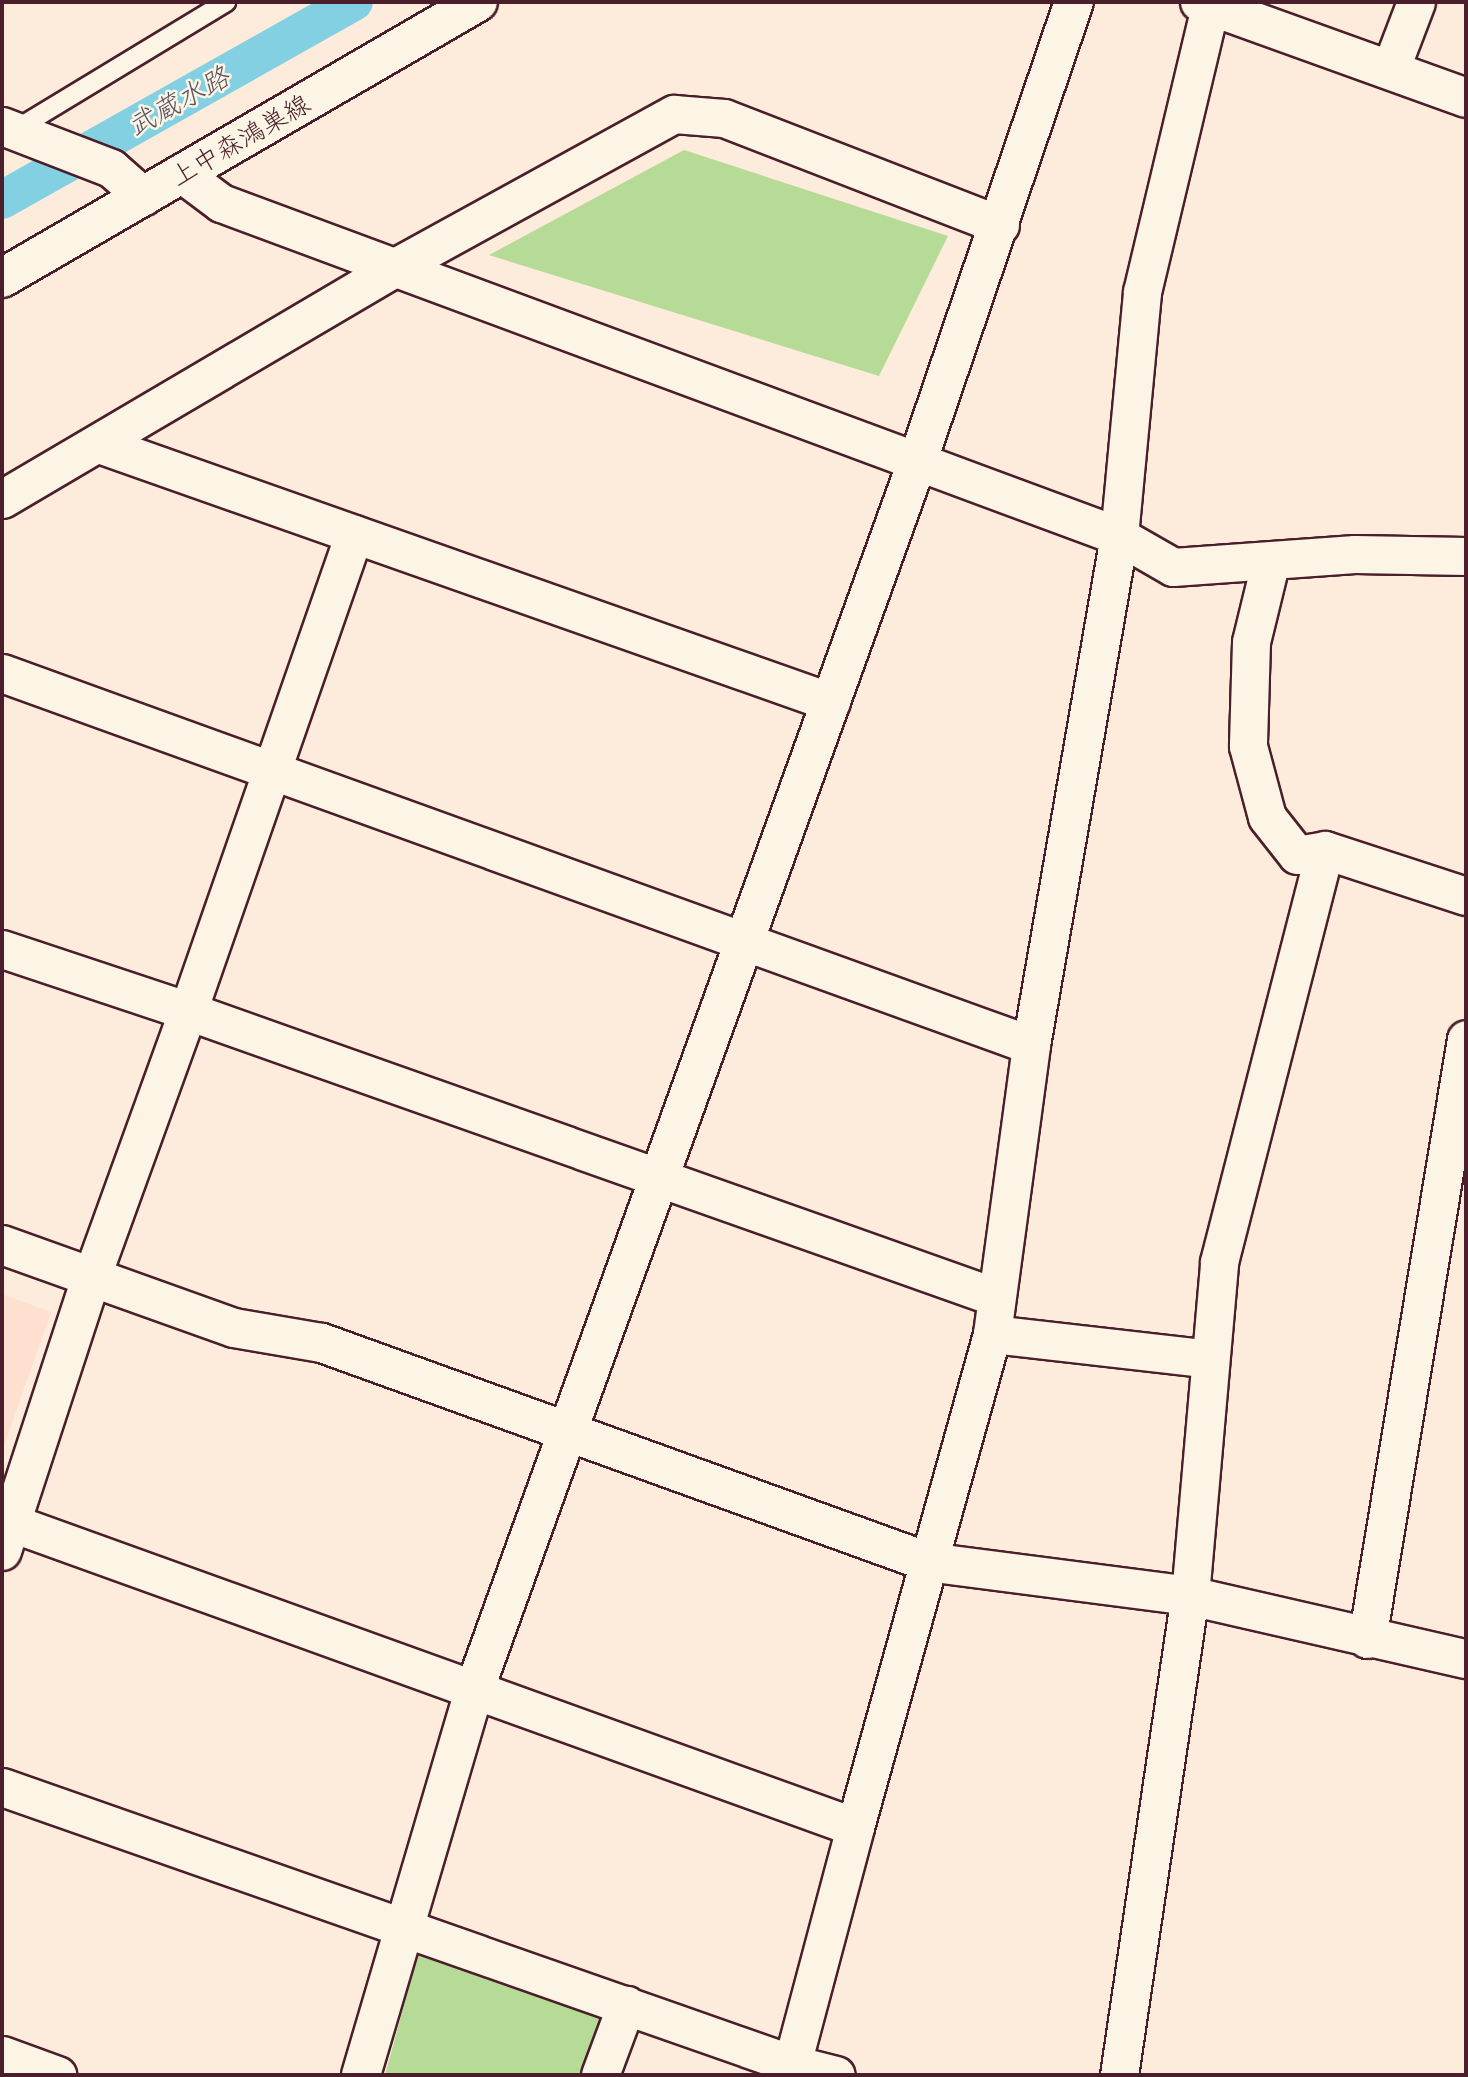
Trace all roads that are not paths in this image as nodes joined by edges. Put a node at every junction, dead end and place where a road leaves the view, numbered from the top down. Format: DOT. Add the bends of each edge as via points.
graph roads {
  1 [pos="226,2"];
  2 [pos="478,2"];
  3 [pos="1074,2"];
  4 [pos="1416,2"];
  5 [pos="1207,3"];
  6 [pos="1390,70"];
  7 [pos="1466,98"];
  8 [pos="13,130"];
  9 [pos="181,173"];
  10 [pos="133,185"];
  11 [pos="1000,226"];
  12 [pos="399,265"];
  13 [pos="2,278"];
  14 [pos="99,444"];
  15 [pos="918,460"];
  16 [pos="2,499"];
  17 [pos="354,534"];
  18 [pos="1119,536"];
  19 [pos="1466,556"];
  20 [pos="1270,564"];
  21 [pos="2,673"];
  22 [pos="831,702"];
  23 [pos="272,767"];
  24 [pos="1325,849"];
  25 [pos="1466,896"];
  26 [pos="744,942"];
  27 [pos="2,949"];
  28 [pos="188,1011"];
  29 [pos="1466,1039"];
  30 [pos="1031,1045"];
  31 [pos="1460,1113"];
  32 [pos="660,1179"];
  33 [pos="2,1245"];
  34 [pos="90,1281"];
  35 [pos="993,1296"];
  36 [pos="992,1334"];
  37 [pos="1210,1359"];
  38 [pos="568,1432"];
  39 [pos="7,1538"];
  40 [pos="928,1562"];
  41 [pos="1190,1596"];
  42 [pos="1367,1639"];
  43 [pos="1466,1659"];
  44 [pos="474,1692"];
  45 [pos="2,1787"];
  46 [pos="855,1827"];
  47 [pos="404,1928"];
  48 [pos="626,2005"];
  49 [pos="2,2055"];
  50 [pos="790,2069"];
  51 [pos="57,2075"];
  52 [pos="361,2075"];
  53 [pos="600,2075"];
  54 [pos="836,2075"];
  55 [pos="1119,2075"];
  1 -- 8 [label="lane"];
  2 -- 9 [label="street, 上中森鴻巣線"];
  3 -- 11 [label="street"];
  4 -- 6 [label="street"];
  5 -- 6 [label="street"];
  5 -- 18 [label="street" via="1142,292"];
  6 -- 7 [label="street"];
  8 -- 10 [label="street"];
  9 -- 10 [label="street, 上中森鴻巣線"];
  9 -- 12 [label="street" via="221,203"];
  10 -- 13 [label="street, 上中森鴻巣線"];
  11 -- 12 [label="street" via="724,118 674,114"];
  11 -- 15 [label="street"];
  12 -- 14 [label="street"];
  12 -- 15 [label="street"];
  14 -- 16 [label="street"];
  14 -- 17 [label="street"];
  15 -- 18 [label="street"];
  15 -- 22 [label="street"];
  17 -- 22 [label="street"];
  17 -- 23 [label="street"];
  18 -- 20 [label="street" via="1174,567"];
  18 -- 30 [label="street"];
  19 -- 20 [label="street" via="1355,554"];
  20 -- 24 [label="street" via="1251,642 1248,746 1268,817 1297,855"];
  21 -- 23 [label="street"];
  22 -- 26 [label="street"];
  23 -- 26 [label="street"];
  23 -- 28 [label="street"];
  24 -- 25 [label="street"];
  24 -- 37 [label="street" via="1219,1262"];
  26 -- 30 [label="street"];
  26 -- 32 [label="street"];
  27 -- 28 [label="street"];
  28 -- 32 [label="street"];
  28 -- 34 [label="street"];
  29 -- 31 [label="street"];
  30 -- 35 [label="street"];
  31 -- 42 [label="street"];
  32 -- 35 [label="street"];
  32 -- 38 [label="street"];
  33 -- 34 [label="street"];
  34 -- 38 [label="street" via="234,1328 322,1343"];
  34 -- 39 [label="street"];
  35 -- 36 [label="street"];
  36 -- 37 [label="street"];
  36 -- 40 [label="street"];
  37 -- 41 [label="street"];
  38 -- 40 [label="street"];
  38 -- 44 [label="street"];
  39 -- 44 [label="street"];
  40 -- 41 [label="street"];
  40 -- 46 [label="street"];
  41 -- 42 [label="street"];
  41 -- 55 [label="street"];
  42 -- 43 [label="street"];
  44 -- 46 [label="street"];
  44 -- 47 [label="street"];
  45 -- 47 [label="street"];
  46 -- 50 [label="street"];
  47 -- 48 [label="street"];
  47 -- 52 [label="street"];
  48 -- 50 [label="street"];
  48 -- 53 [label="street"];
  49 -- 51 [label="street"];
  50 -- 54 [label="street"];
}
